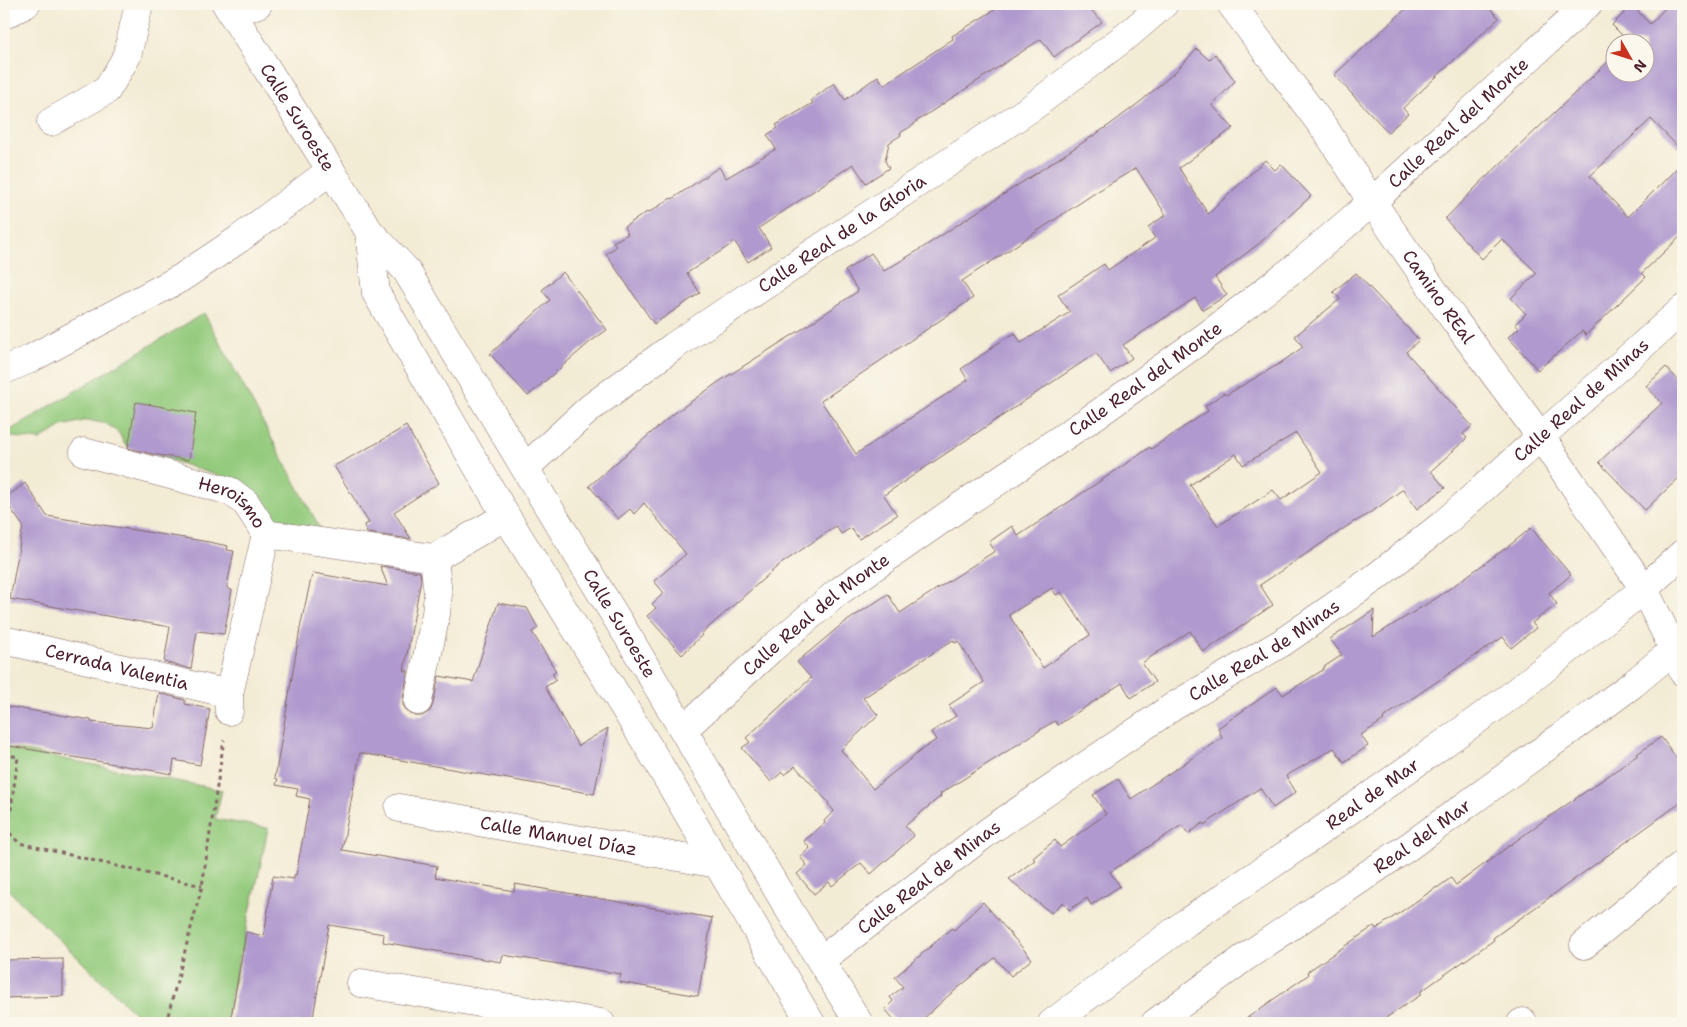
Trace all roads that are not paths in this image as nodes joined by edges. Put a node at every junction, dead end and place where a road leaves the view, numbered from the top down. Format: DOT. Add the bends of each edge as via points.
graph roads {
  1 [pos="26,4"];
  2 [pos="139,4"];
  3 [pos="258,4"];
  4 [pos="1164,4"];
  5 [pos="1231,4"];
  6 [pos="1588,4"];
  7 [pos="229,9"];
  8 [pos="4,15"];
  9 [pos="51,122"];
  10 [pos="332,170"];
  11 [pos="1372,202"];
  12 [pos="369,232"];
  13 [pos="1683,310"];
  14 [pos="4,370"];
  15 [pos="1541,437"];
  16 [pos="84,452"];
  17 [pos="525,468"];
  18 [pos="506,516"];
  19 [pos="266,534"];
  20 [pos="1683,553"];
  21 [pos="434,558"];
  22 [pos="1644,590"];
  23 [pos="4,640"];
  24 [pos="1680,655"];
  25 [pos="418,701"];
  26 [pos="684,729"];
  27 [pos="399,808"];
  28 [pos="718,864"];
  29 [pos="1683,864"];
  30 [pos="1584,945"];
  31 [pos="821,960"];
  32 [pos="361,983"];
  33 [pos="601,1023"];
  34 [pos="811,1023"];
  35 [pos="859,1023"];
  36 [pos="1052,1023"];
  37 [pos="1155,1023"];
  1 -- 8 [label="street"];
  2 -- 9 [label="street" via="127,56 107,90"];
  3 -- 7 [label="street"];
  4 -- 17 [label="street, Calle Real de la Gloria" via="1031,108 674,346 590,408"];
  5 -- 11 [label="street, Camino REal" via="1327,132"];
  6 -- 11 [label="street, Calle Real del Monte"];
  7 -- 10 [label="street, Calle Suroeste"];
  10 -- 12 [label="street, Calle Suroeste"];
  10 -- 14 [label="street" via="181,278"];
  11 -- 15 [label="street, Camino REal"];
  11 -- 26 [label="street, Calle Real del Monte" via="1297,266 1212,331 1102,411 838,592"];
  12 -- 17 [label="street, Calle Suroeste" via="406,270"];
  12 -- 18 [label="street, Calle Suroeste" via="376,293"];
  13 -- 15 [label="street, Calle Real de Minas"];
  15 -- 22 [label="street, Camino REal"];
  15 -- 31 [label="street, Calle Real de Minas" via="1442,525 1376,577 1283,642 1174,706 989,831"];
  16 -- 19 [label="street, Heroismo" via="230,491 246,503"];
  17 -- 26 [label="street, Calle Suroeste"];
  18 -- 21 [label="street"];
  18 -- 28 [label="street, Calle Suroeste"];
  19 -- 21 [label="street, Heroismo"];
  19 -- 23 [label="street, Cerrada Valentia" via="229,703"];
  20 -- 22 [label="street, Real de Mar"];
  21 -- 25 [label="street" via="438,594 436,614"];
  22 -- 24 [label="street, Camino REal"];
  22 -- 36 [label="street, Real de Mar" via="1508,698 1187,922"];
  24 -- 37 [label="street, Real del Mar"];
  26 -- 31 [label="street, Calle Suroeste"];
  27 -- 28 [label="street, Calle Manuel Díaz"];
  28 -- 34 [label="street, Calle Suroeste"];
  29 -- 30 [label="street"];
  31 -- 35 [label="street, Calle Suroeste"];
  32 -- 33 [label="street"];
}
